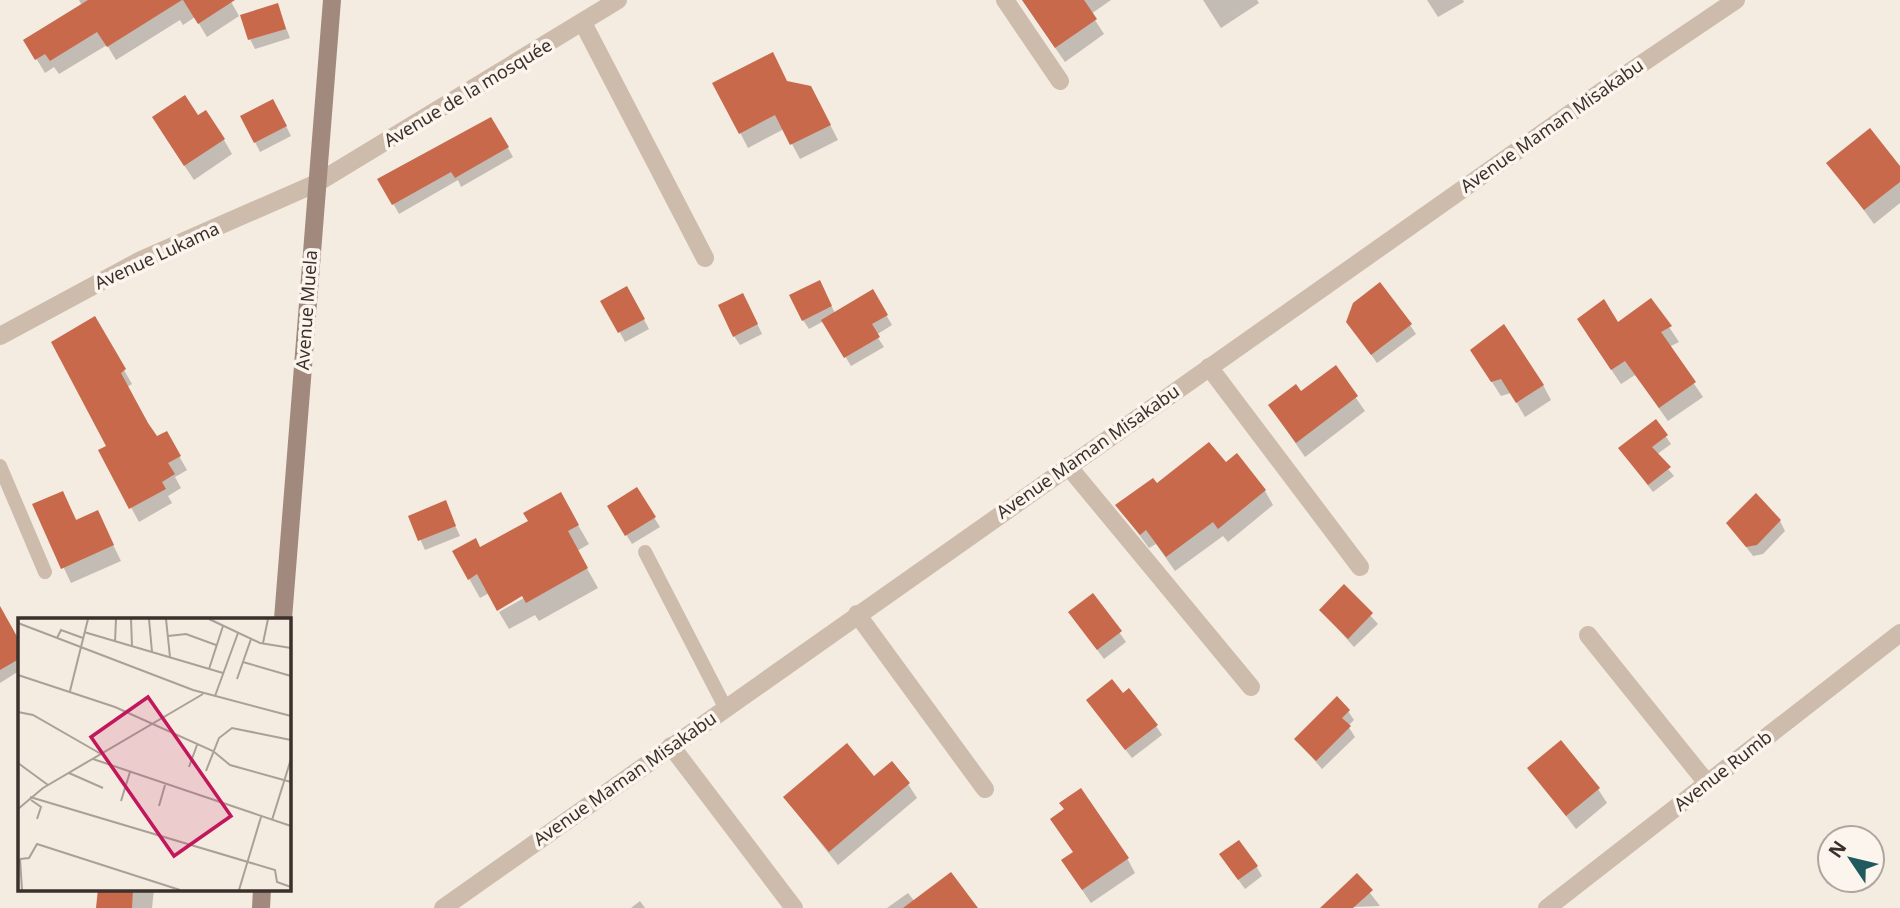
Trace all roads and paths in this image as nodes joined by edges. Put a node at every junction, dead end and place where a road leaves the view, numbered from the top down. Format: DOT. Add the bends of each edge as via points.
graph roads {
  1 [pos="332,0"];
  2 [pos="618,0"];
  3 [pos="1005,0"];
  4 [pos="1736,0"];
  5 [pos="583,23"];
  6 [pos="1060,81"];
  7 [pos="317,183"];
  8 [pos="705,258"];
  9 [pos="0,336"];
  10 [pos="1209,367"];
  11 [pos="0,466"];
  12 [pos="1068,466"];
  13 [pos="645,552"];
  14 [pos="1360,567"];
  15 [pos="45,572"];
  16 [pos="857,614"];
  17 [pos="283,618"];
  18 [pos="1900,633"];
  19 [pos="1588,635"];
  20 [pos="1251,687"];
  21 [pos="725,707"];
  22 [pos="671,746"];
  23 [pos="1707,783"];
  24 [pos="985,789"];
  25 [pos="262,890"];
  26 [pos="261,908"];
  27 [pos="443,908"];
  28 [pos="794,908"];
  29 [pos="1547,908"];
  1 -- 7 [label="street, Avenue Muela"];
  2 -- 5 [label="street, Avenue de la mosquée"];
  3 -- 6 [label="street"];
  4 -- 10 [label="street, Avenue Maman Misakabu"];
  5 -- 7 [label="street, Avenue de la mosquée"];
  5 -- 8 [label="street"];
  7 -- 9 [label="street, Avenue Lukama" via="141,260"];
  7 -- 17 [label="street, Avenue Muela"];
  10 -- 12 [label="street, Avenue Maman Misakabu"];
  10 -- 14 [label="street"];
  11 -- 15 [label="lane"];
  12 -- 16 [label="street, Avenue Maman Misakabu"];
  12 -- 20 [label="street"];
  13 -- 21 [label="lane"];
  16 -- 21 [label="street, Avenue Maman Misakabu"];
  16 -- 24 [label="street"];
  18 -- 23 [label="street, Avenue Rumb"];
  19 -- 23 [label="street"];
  21 -- 22 [label="street, Avenue Maman Misakabu"];
  22 -- 27 [label="street, Avenue Maman Misakabu"];
  22 -- 28 [label="street"];
  23 -- 29 [label="street, Avenue Rumb"];
  25 -- 26 [label="street"];
}
